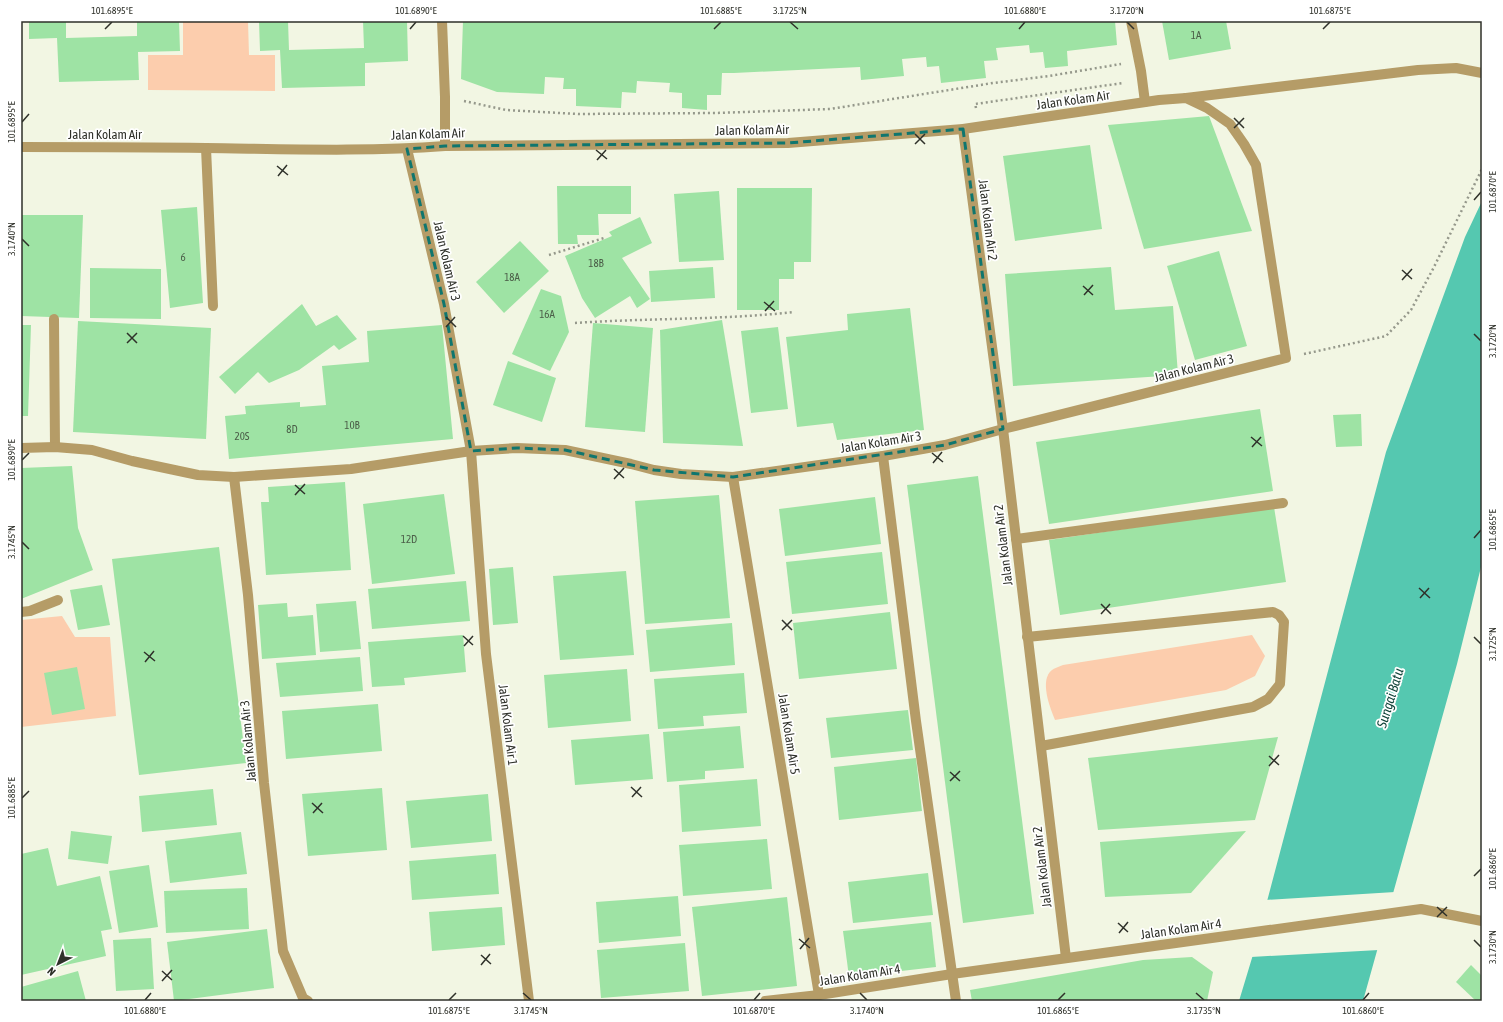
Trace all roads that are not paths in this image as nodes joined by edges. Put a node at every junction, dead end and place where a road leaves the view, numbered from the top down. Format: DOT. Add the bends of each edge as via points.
graph roads {
  1 [pos="442,21"];
  2 [pos="1131,21"];
  3 [pos="1482,73"];
  4 [pos="1186,98"];
  5 [pos="1145,102"];
  6 [pos="963,129"];
  7 [pos="445,146"];
  8 [pos="21,147"];
  9 [pos="206,148"];
  10 [pos="407,149"];
  11 [pos="213,306"];
  12 [pos="54,319"];
  13 [pos="1003,429"];
  14 [pos="55,447"];
  15 [pos="21,448"];
  16 [pos="471,451"];
  17 [pos="883,456"];
  18 [pos="234,477"];
  19 [pos="734,477"];
  20 [pos="1283,503"];
  21 [pos="1016,539"];
  22 [pos="58,600"];
  23 [pos="21,612"];
  24 [pos="1027,636"];
  25 [pos="1041,746"];
  26 [pos="1482,921"];
  27 [pos="1066,958"];
  28 [pos="952,974"];
  29 [pos="820,995"];
  30 [pos="306,999"];
  31 [pos="529,1001"];
  32 [pos="764,1001"];
  33 [pos="956,1001"];
  1 -- 7 [label="street"];
  2 -- 5 [label="street"];
  3 -- 4 [label="street, Jalan Kolam Air" via="1456,68 1418,70"];
  4 -- 5 [label="street, Jalan Kolam Air"];
  4 -- 13 [label="street, Jalan Kolam Air 3" via="1207,108 1230,124 1256,165 1286,358"];
  5 -- 6 [label="street, Jalan Kolam Air"];
  6 -- 7 [label="street, Jalan Kolam Air" via="788,143"];
  6 -- 13 [label="street, Jalan Kolam Air 2"];
  7 -- 10 [label="street, Jalan Kolam Air"];
  8 -- 9 [label="street, Jalan Kolam Air"];
  9 -- 10 [label="street, Jalan Kolam Air"];
  9 -- 11 [label="street"];
  10 -- 16 [label="street, Jalan Kolam Air 3" via="444,304"];
  12 -- 14 [label="street"];
  13 -- 17 [label="street, Jalan Kolam Air 3" via="945,445"];
  13 -- 21 [label="street, Jalan Kolam Air 2"];
  14 -- 15 [label="street, Jalan Kolam Air 3"];
  14 -- 18 [label="street, Jalan Kolam Air 3" via="92,450 198,475"];
  16 -- 18 [label="street, Jalan Kolam Air 3" via="351,469"];
  16 -- 19 [label="street, Jalan Kolam Air 3" via="517,448 565,450 654,470"];
  16 -- 31 [label="street, Jalan Kolam Air 1" via="486,654"];
  17 -- 19 [label="street, Jalan Kolam Air 3"];
  17 -- 28 [label="street" via="916,721"];
  18 -- 30 [label="street, Jalan Kolam Air 3" via="283,951"];
  19 -- 29 [label="street, Jalan Kolam Air 5"];
  20 -- 21 [label="street"];
  21 -- 24 [label="street, Jalan Kolam Air 2"];
  22 -- 23 [label="street" via="30,612"];
  24 -- 25 [label="street, Jalan Kolam Air 2"];
  24 -- 25 [label="street" via="1273,612 1284,622 1280,684 1268,699 1253,707"];
  25 -- 27 [label="street, Jalan Kolam Air 2"];
  26 -- 27 [label="street, Jalan Kolam Air 4" via="1422,909"];
  27 -- 28 [label="street, Jalan Kolam Air 4"];
  28 -- 29 [label="street, Jalan Kolam Air 4"];
  28 -- 33 [label="street"];
  29 -- 32 [label="street, Jalan Kolam Air 4"];
}
